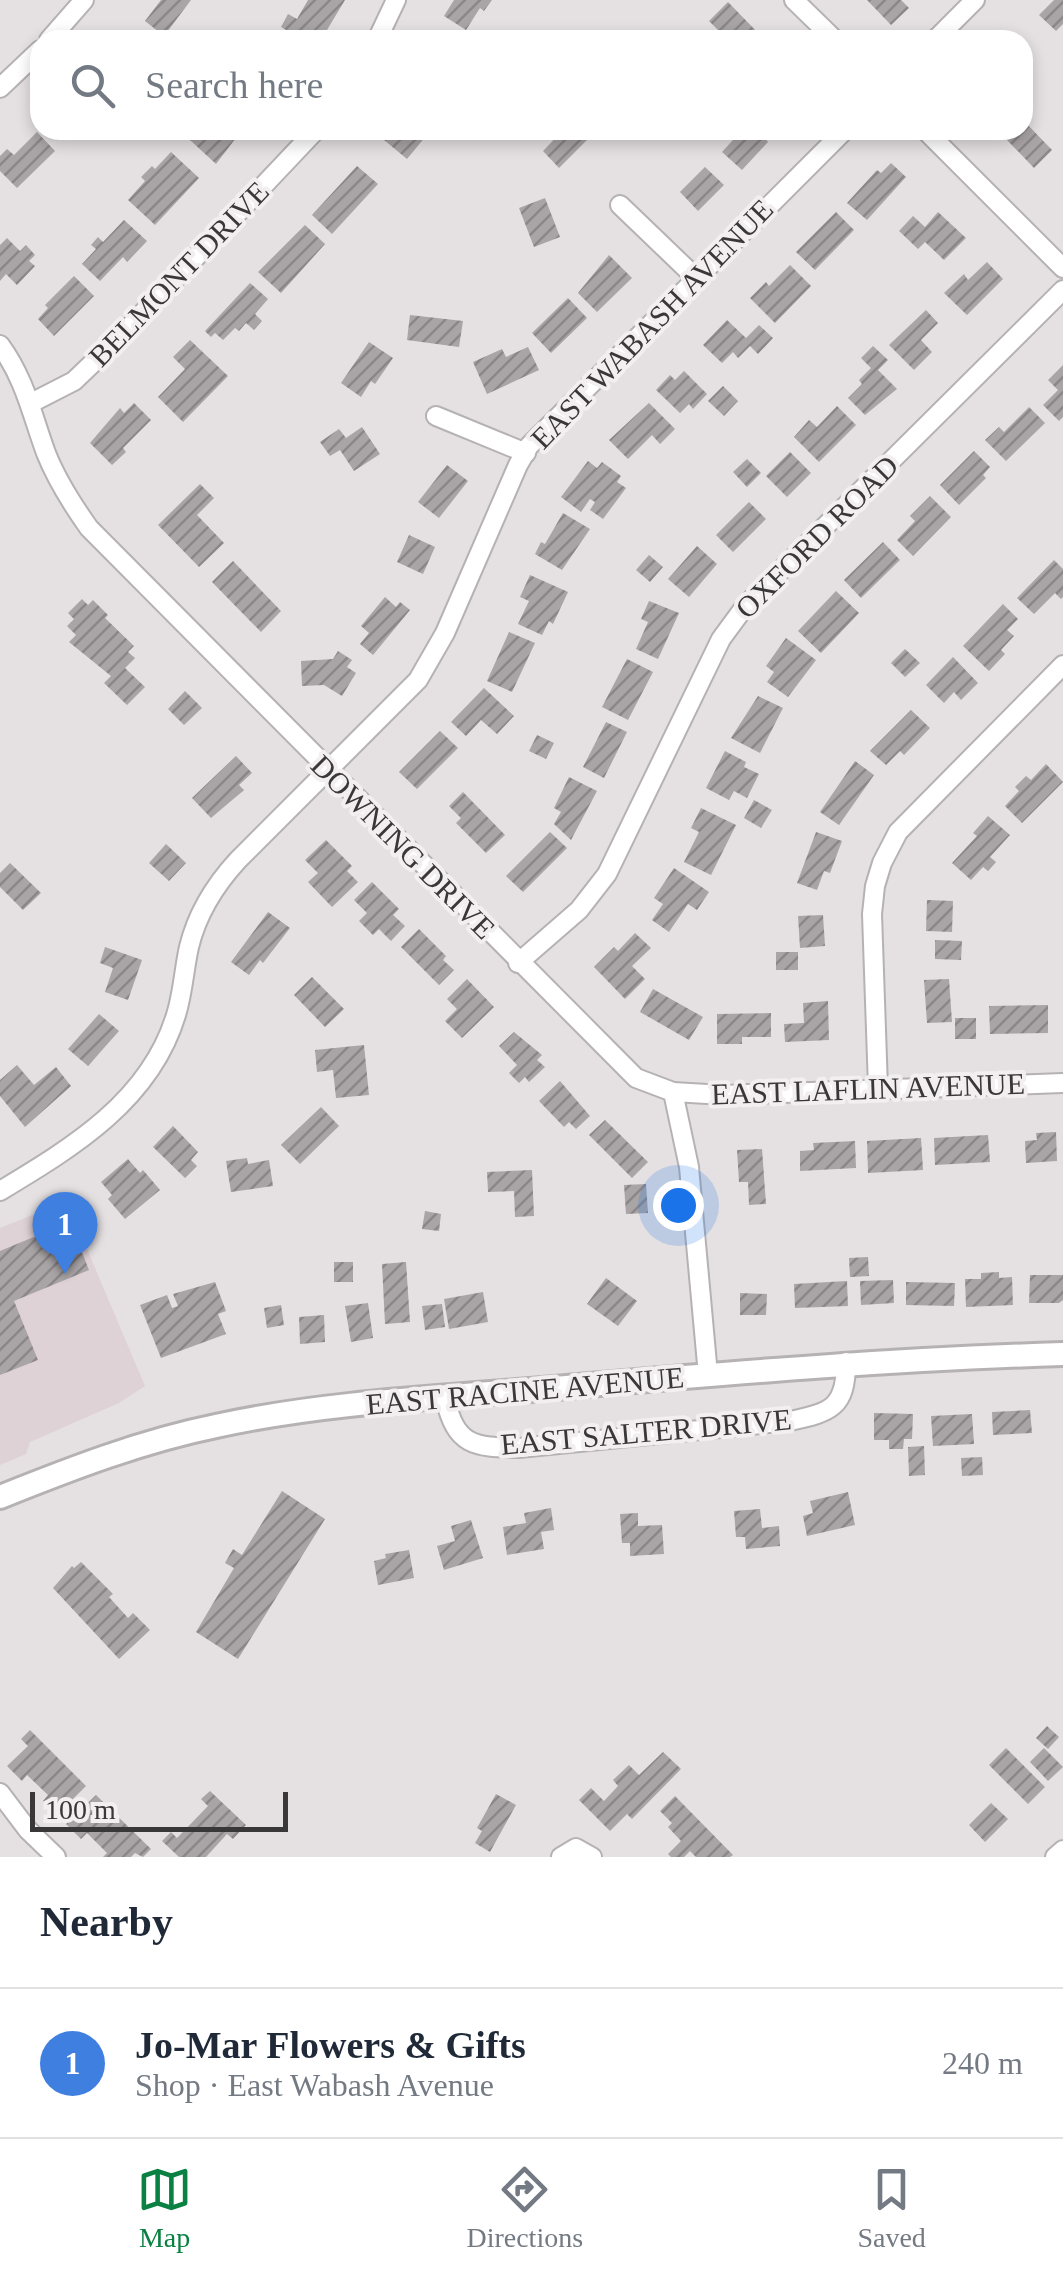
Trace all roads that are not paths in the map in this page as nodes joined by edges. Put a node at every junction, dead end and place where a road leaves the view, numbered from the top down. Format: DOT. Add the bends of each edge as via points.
graph roads {
  1 [pos="84,0"];
  2 [pos="396,0"];
  3 [pos="794,0"];
  4 [pos="975,0"];
  5 [pos="58,30"];
  6 [pos="382,30"];
  7 [pos="825,30"];
  8 [pos="945,30"];
  9 [pos="30,60"];
  10 [pos="0,88"];
  11 [pos="307,140"];
  12 [pos="834,140"];
  13 [pos="935,140"];
  14 [pos="620,204"];
  15 [pos="1063,268"];
  16 [pos="696,278"];
  17 [pos="1063,290"];
  18 [pos="0,345"];
  19 [pos="31,403"];
  20 [pos="436,416"];
  21 [pos="526,453"];
  22 [pos="1063,665"];
  23 [pos="328,770"];
  24 [pos="518,963"];
  25 [pos="1063,1082"];
  26 [pos="878,1088"];
  27 [pos="673,1092"];
  28 [pos="0,1191"];
  29 [pos="1063,1354"];
  30 [pos="846,1362"];
  31 [pos="708,1374"];
  32 [pos="445,1398"];
  33 [pos="0,1497"];
  34 [pos="0,1794"];
  35 [pos="1063,1850"];
  36 [pos="56,1857"];
  37 [pos="561,1857"];
  38 [pos="592,1857"];
  39 [pos="1055,1857"];
  1 -- 5 [label="street"];
  2 -- 6 [label="street"];
  3 -- 7 [label="street"];
  4 -- 8 [label="street"];
  9 -- 10 [label="street"];
  11 -- 19 [label="street, BELMONT DRIVE" via="74,381"];
  12 -- 16 [label="street, EAST WABASH AVENUE"];
  13 -- 15 [label="street"];
  14 -- 16 [label="street"];
  16 -- 21 [label="street, EAST WABASH AVENUE"];
  17 -- 24 [label="street, OXFORD ROAD" via="746,605 721,639 608,874 579,910"];
  18 -- 19 [label="street, DOWNING DRIVE"];
  19 -- 23 [label="street, DOWNING DRIVE" via="64,492 88,528"];
  20 -- 21 [label="street"];
  21 -- 23 [label="street, EAST WABASH AVENUE" via="430,663"];
  22 -- 26 [label="street" via="898,832 882,863 872,914"];
  23 -- 24 [label="street, DOWNING DRIVE"];
  23 -- 28 [label="street, EAST WABASH AVENUE" via="212,892 192,937 171,1031 149,1075 90,1133"];
  24 -- 27 [label="street, DOWNING DRIVE" via="636,1078"];
  25 -- 26 [label="street, EAST LAFLIN AVENUE"];
  26 -- 27 [label="street, EAST LAFLIN AVENUE"];
  27 -- 31 [label="street" via="689,1167"];
  29 -- 30 [label="main road, EAST RACINE AVENUE"];
  30 -- 31 [label="main road, EAST RACINE AVENUE"];
  30 -- 32 [label="street, EAST SALTER DRIVE" via="846,1386 838,1402 820,1414 519,1448 469,1441 458,1433"];
  31 -- 32 [label="main road, EAST RACINE AVENUE"];
  32 -- 33 [label="main road, EAST RACINE AVENUE" via="216,1426 120,1452"];
  34 -- 36 [label="street"];
  35 -- 39 [label="street"];
  37 -- 38 [label="street" via="576,1848"];
}
